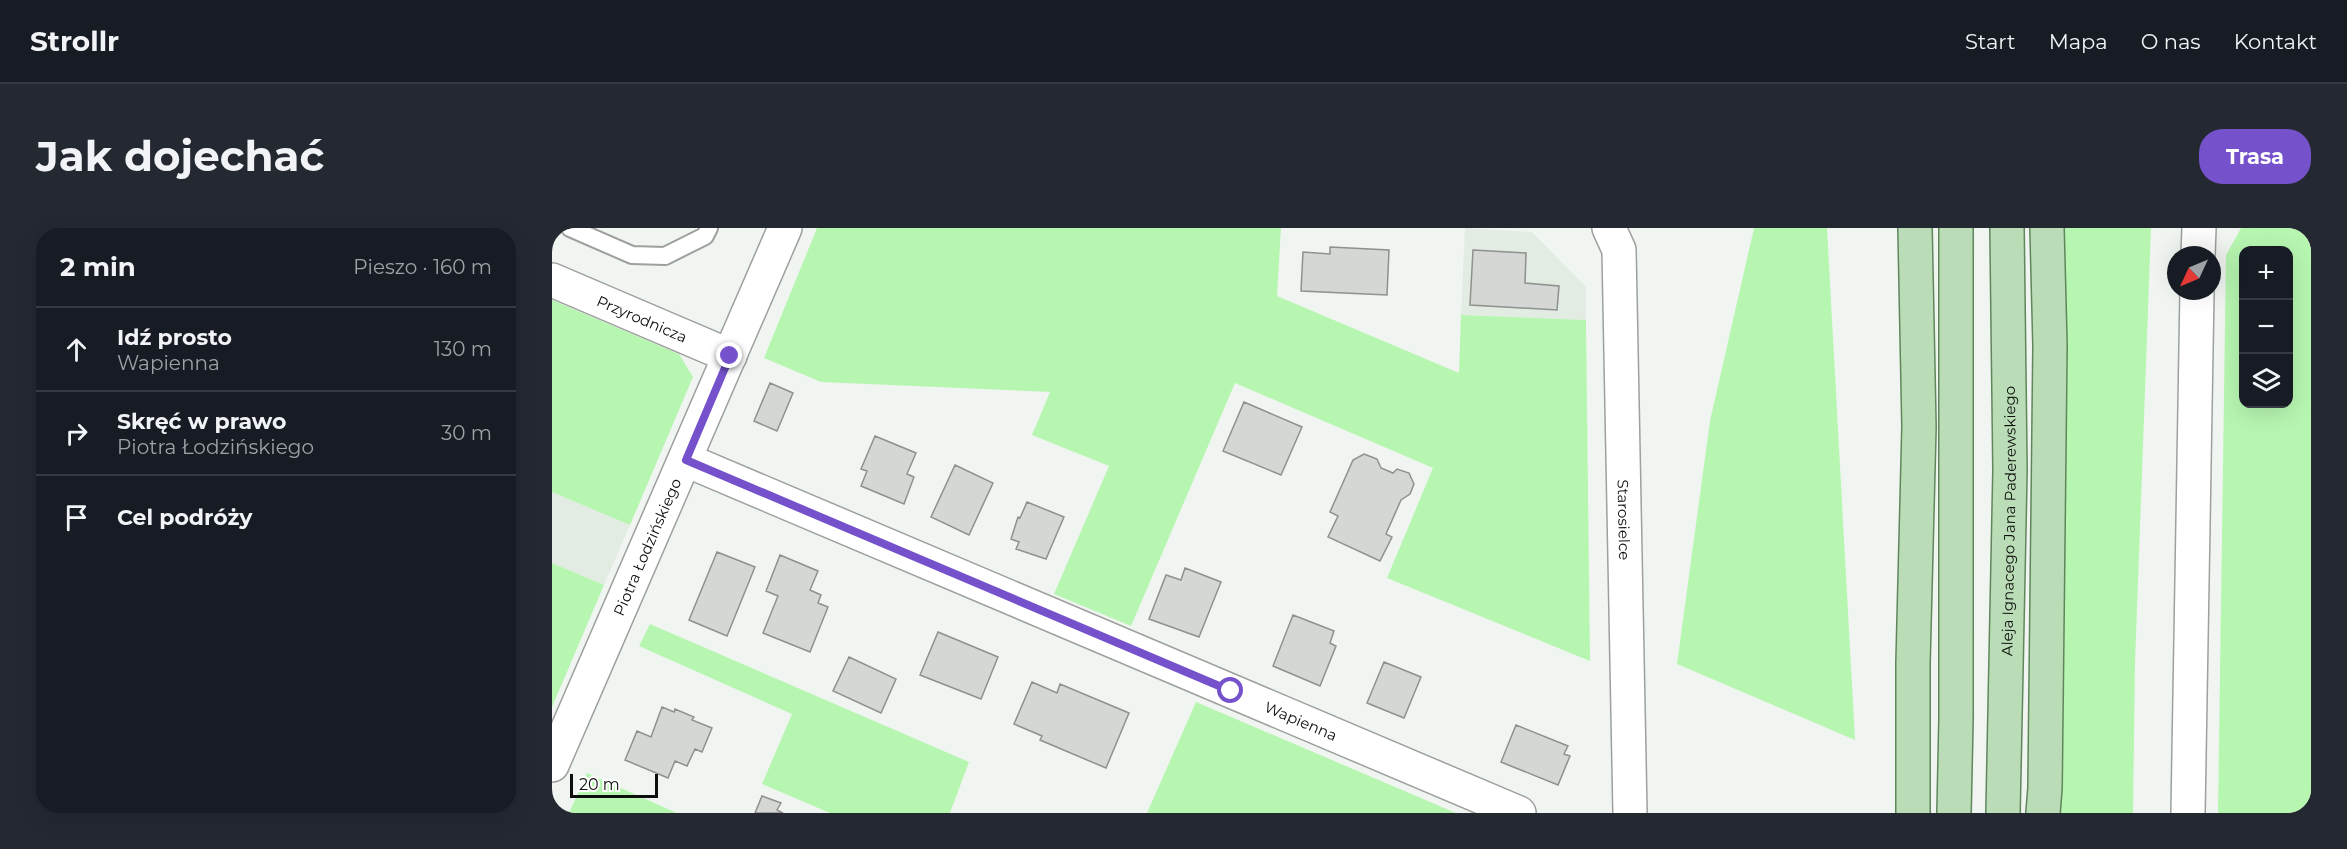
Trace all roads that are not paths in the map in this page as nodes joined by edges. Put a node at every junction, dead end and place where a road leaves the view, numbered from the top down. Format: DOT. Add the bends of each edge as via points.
graph roads {
  1 [pos="570,228"];
  2 [pos="709,228"];
  3 [pos="785,228"];
  4 [pos="1609,228"];
  5 [pos="1915,228"];
  6 [pos="1956,228"];
  7 [pos="2007,228"];
  8 [pos="2047,228"];
  9 [pos="2199,228"];
  10 [pos="2198,246"];
  11 [pos="552,280"];
  12 [pos="2197,300"];
  13 [pos="730,356"];
  14 [pos="686,460"];
  15 [pos="552,765"];
  16 [pos="1519,813"];
  17 [pos="1629,813"];
  18 [pos="1913,813"];
  19 [pos="1954,813"];
  20 [pos="2003,813"];
  21 [pos="2043,813"];
  22 [pos="2188,813"];
  1 -- 2 [label="lane" via="632,255 665,256 705,236"];
  3 -- 13 [label="street, Piotra Łodzińskiego"];
  4 -- 17 [label="street, Starosielce" via="1619,249"];
  5 -- 18 [label="main road" via="1919,427"];
  6 -- 19 [label="main road"];
  7 -- 20 [label="main road, Aleja Ignacego Jana Paderewskiego" via="2010,470"];
  8 -- 21 [label="main road" via="2050,346"];
  9 -- 10 [label="street"];
  11 -- 13 [label="street, Przyrodnicza"];
  12 -- 22 [label="street"];
  13 -- 14 [label="street, Piotra Łodzińskiego"];
  14 -- 15 [label="street, Piotra Łodzińskiego"];
  14 -- 16 [label="street, Wapienna"];
}
